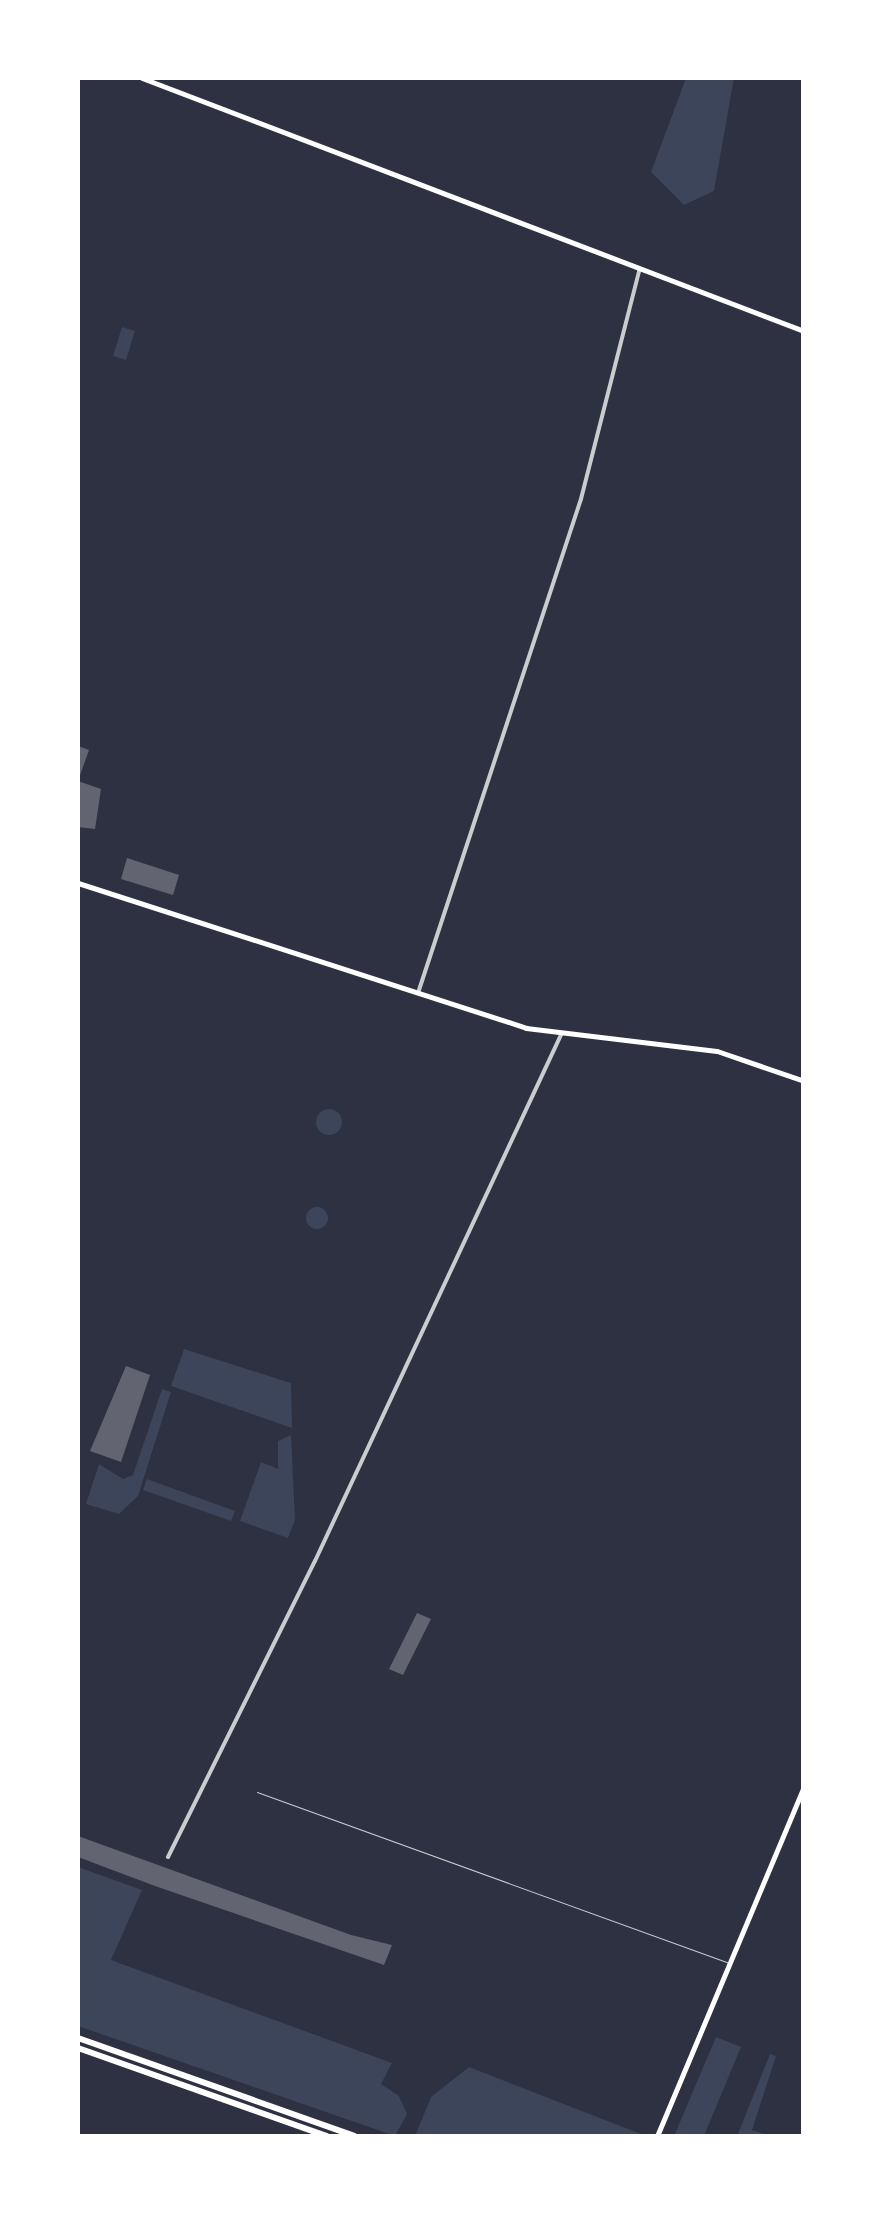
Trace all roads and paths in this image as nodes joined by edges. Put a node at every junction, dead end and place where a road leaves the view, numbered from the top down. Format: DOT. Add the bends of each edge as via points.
graph roads {
  1 [pos="142,78"];
  2 [pos="640,268"];
  3 [pos="804,331"];
  4 [pos="78,882"];
  5 [pos="418,993"];
  6 [pos="561,1035"];
  7 [pos="804,1081"];
  8 [pos="804,1786"];
  9 [pos="258,1792"];
  10 [pos="168,1857"];
  11 [pos="730,1963"];
  12 [pos="78,2038"];
  13 [pos="78,2048"];
  14 [pos="327,2136"];
  15 [pos="354,2136"];
  16 [pos="657,2136"];
  1 -- 2 [label="main road"];
  2 -- 3 [label="main road"];
  2 -- 5 [label="street" via="581,499"];
  4 -- 5 [label="main road"];
  5 -- 6 [label="main road"];
  6 -- 7 [label="main road" via="717,1051"];
  6 -- 10 [label="street" via="316,1561"];
  8 -- 11 [label="main road"];
  9 -- 11 [label="lane"];
  11 -- 16 [label="main road"];
  12 -- 15 [label="main road"];
  13 -- 14 [label="main road"];
}
